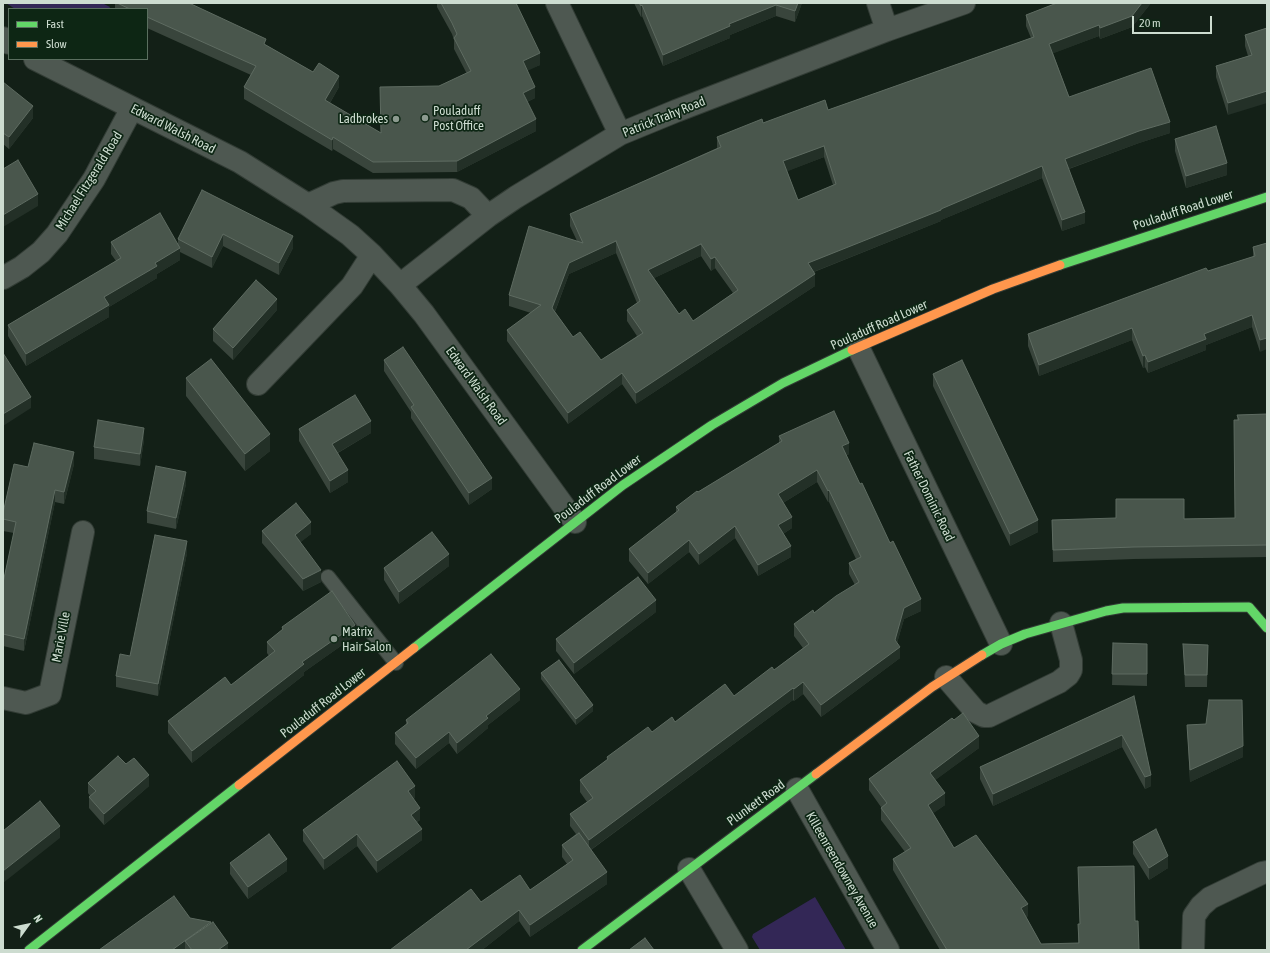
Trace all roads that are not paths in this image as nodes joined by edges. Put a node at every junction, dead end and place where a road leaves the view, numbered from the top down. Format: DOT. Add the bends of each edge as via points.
graph roads {
  1 [pos="557,3"];
  2 [pos="878,3"];
  3 [pos="961,4"];
  4 [pos="887,30"];
  5 [pos="37,60"];
  6 [pos="132,108"];
  7 [pos="620,134"];
  8 [pos="1267,197"];
  9 [pos="308,205"];
  10 [pos="488,216"];
  11 [pos="372,255"];
  12 [pos="3,278"];
  13 [pos="400,284"];
  14 [pos="858,347"];
  15 [pos="258,384"];
  16 [pos="575,522"];
  17 [pos="83,532"];
  18 [pos="328,578"];
  19 [pos="1258,607"];
  20 [pos="1061,623"];
  21 [pos="1267,628"];
  22 [pos="1001,644"];
  23 [pos="396,663"];
  24 [pos="946,677"];
  25 [pos="3,698"];
  26 [pos="797,789"];
  27 [pos="689,869"];
  28 [pos="1267,872"];
  29 [pos="29,950"];
  30 [pos="582,950"];
  31 [pos="737,950"];
  32 [pos="888,950"];
  33 [pos="1193,950"];
  1 -- 7 [label="street"];
  2 -- 4 [label="street"];
  3 -- 4 [label="street, Patrick Trahy Road"];
  4 -- 7 [label="street, Patrick Trahy Road"];
  5 -- 6 [label="street, Edward Walsh Road"];
  6 -- 9 [label="street, Edward Walsh Road" via="240,162"];
  6 -- 12 [label="street, Michael Fitzgerald Road" via="94,179 57,234 41,252"];
  7 -- 10 [label="street, Patrick Trahy Road"];
  8 -- 14 [label="street, Pouladuff Road Lower" via="1028,276"];
  9 -- 10 [label="street" via="342,191 453,190 471,198"];
  9 -- 11 [label="street, Edward Walsh Road" via="350,235"];
  10 -- 13 [label="street, Patrick Trahy Road"];
  11 -- 13 [label="street, Edward Walsh Road"];
  11 -- 15 [label="street" via="352,286"];
  13 -- 16 [label="street, Edward Walsh Road"];
  14 -- 16 [label="street, Pouladuff Road Lower" via="783,383 712,425 623,484"];
  14 -- 22 [label="street, Father Dominic Road"];
  16 -- 23 [label="street, Pouladuff Road Lower"];
  17 -- 25 [label="street, Marie Ville" via="50,694 26,703"];
  18 -- 23 [label="lane"];
  19 -- 20 [label="street" via="1123,608"];
  19 -- 21 [label="street"];
  20 -- 22 [label="street"];
  20 -- 24 [label="street" via="1071,660 1068,675 1059,682 989,716 976,712"];
  22 -- 24 [label="street"];
  23 -- 29 [label="street, Pouladuff Road Lower"];
  24 -- 26 [label="street, Plunkett Road"];
  26 -- 27 [label="street, Plunkett Road"];
  26 -- 32 [label="street, Killeenreendowney Avenue"];
  27 -- 30 [label="street, Plunkett Road"];
  27 -- 31 [label="street"];
  28 -- 33 [label="street" via="1210,898 1201,906 1194,916"];
}
